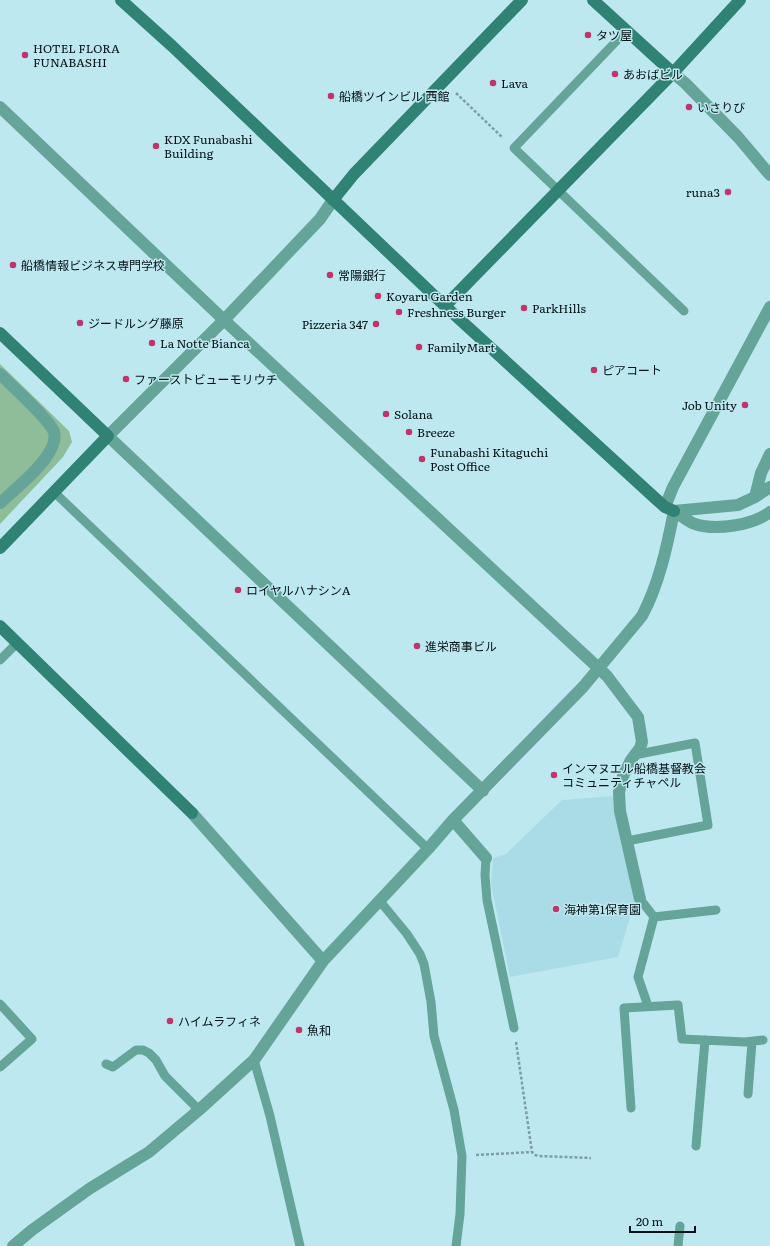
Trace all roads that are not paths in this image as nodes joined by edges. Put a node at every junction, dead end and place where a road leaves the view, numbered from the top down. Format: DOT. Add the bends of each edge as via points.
graph roads {
  1 [pos="121,0"];
  2 [pos="522,0"];
  3 [pos="593,0"];
  4 [pos="740,0"];
  5 [pos="626,31"];
  6 [pos="673,73"];
  7 [pos="0,107"];
  8 [pos="770,175"];
  9 [pos="558,190"];
  10 [pos="333,200"];
  11 [pos="445,306"];
  12 [pos="770,307"];
  13 [pos="684,311"];
  14 [pos="224,320"];
  15 [pos="0,332"];
  16 [pos="0,374"];
  17 [pos="108,436"];
  18 [pos="770,454"];
  19 [pos="770,486"];
  20 [pos="54,492"];
  21 [pos="755,497"];
  22 [pos="0,503"];
  23 [pos="669,509"];
  24 [pos="770,512"];
  25 [pos="0,548"];
  26 [pos="0,626"];
  27 [pos="17,643"];
  28 [pos="0,660"];
  29 [pos="598,669"];
  30 [pos="634,755"];
  31 [pos="483,791"];
  32 [pos="453,820"];
  33 [pos="627,841"];
  34 [pos="428,849"];
  35 [pos="486,858"];
  36 [pos="640,899"];
  37 [pos="379,900"];
  38 [pos="716,910"];
  39 [pos="654,917"];
  40 [pos="322,961"];
  41 [pos="0,1004"];
  42 [pos="648,1006"];
  43 [pos="514,1028"];
  44 [pos="705,1040"];
  45 [pos="763,1040"];
  46 [pos="752,1042"];
  47 [pos="254,1060"];
  48 [pos="106,1064"];
  49 [pos="0,1067"];
  50 [pos="748,1094"];
  51 [pos="631,1108"];
  52 [pos="199,1110"];
  53 [pos="696,1146"];
  54 [pos="680,1226"];
  55 [pos="13,1246"];
  56 [pos="300,1246"];
  57 [pos="456,1246"];
  58 [pos="678,1246"];
  1 -- 10 [label="street"];
  2 -- 10 [label="street" via="354,174"];
  3 -- 5 [label="street"];
  4 -- 6 [label="street"];
  5 -- 6 [label="street"];
  5 -- 9 [label="lane" via="514,148"];
  6 -- 8 [label="street" via="685,82 738,137"];
  6 -- 9 [label="street"];
  7 -- 14 [label="street"];
  9 -- 11 [label="street"];
  9 -- 13 [label="lane"];
  10 -- 11 [label="street"];
  10 -- 14 [label="street" via="320,219"];
  11 -- 23 [label="street"];
  12 -- 23 [label="street" via="673,487"];
  14 -- 17 [label="street"];
  14 -- 29 [label="street"];
  15 -- 17 [label="street"];
  16 -- 22 [label="street" via="46,420 54,432 54,442 44,462"];
  17 -- 20 [label="street"];
  17 -- 31 [label="street"];
  18 -- 21 [label="street" via="761,473"];
  19 -- 21 [label="street"];
  20 -- 25 [label="street"];
  20 -- 34 [label="lane"];
  21 -- 23 [label="street" via="738,505"];
  23 -- 24 [label="street" via="695,524 716,527 745,524"];
  23 -- 29 [label="street" via="667,546 648,604 642,616"];
  26 -- 27 [label="street"];
  27 -- 28 [label="lane"];
  27 -- 40 [label="street" via="192,813"];
  29 -- 30 [label="street" via="607,676 638,717 642,742"];
  29 -- 31 [label="street"];
  30 -- 33 [label="street" via="623,776 619,792 620,811"];
  30 -- 33 [label="lane" via="695,743 708,825"];
  31 -- 32 [label="street"];
  32 -- 34 [label="street"];
  32 -- 35 [label="street"];
  33 -- 36 [label="street"];
  34 -- 37 [label="street"];
  35 -- 43 [label="lane" via="488,900"];
  36 -- 39 [label="lane"];
  37 -- 40 [label="street"];
  37 -- 57 [label="lane" via="407,934 424,964 434,1036 454,1110 462,1156"];
  38 -- 39 [label="lane"];
  39 -- 42 [label="lane" via="638,977"];
  40 -- 47 [label="street"];
  41 -- 49 [label="lane" via="32,1039"];
  42 -- 44 [label="lane" via="678,1005 682,1039"];
  42 -- 51 [label="lane" via="624,1008"];
  44 -- 46 [label="lane"];
  44 -- 53 [label="lane"];
  45 -- 46 [label="lane"];
  46 -- 50 [label="lane"];
  47 -- 52 [label="street"];
  47 -- 56 [label="lane" via="270,1116"];
  48 -- 52 [label="lane" via="113,1067 136,1050 143,1050 156,1060 165,1076"];
  52 -- 55 [label="street" via="149,1152 89,1189"];
  54 -- 58 [label="lane"];
}
